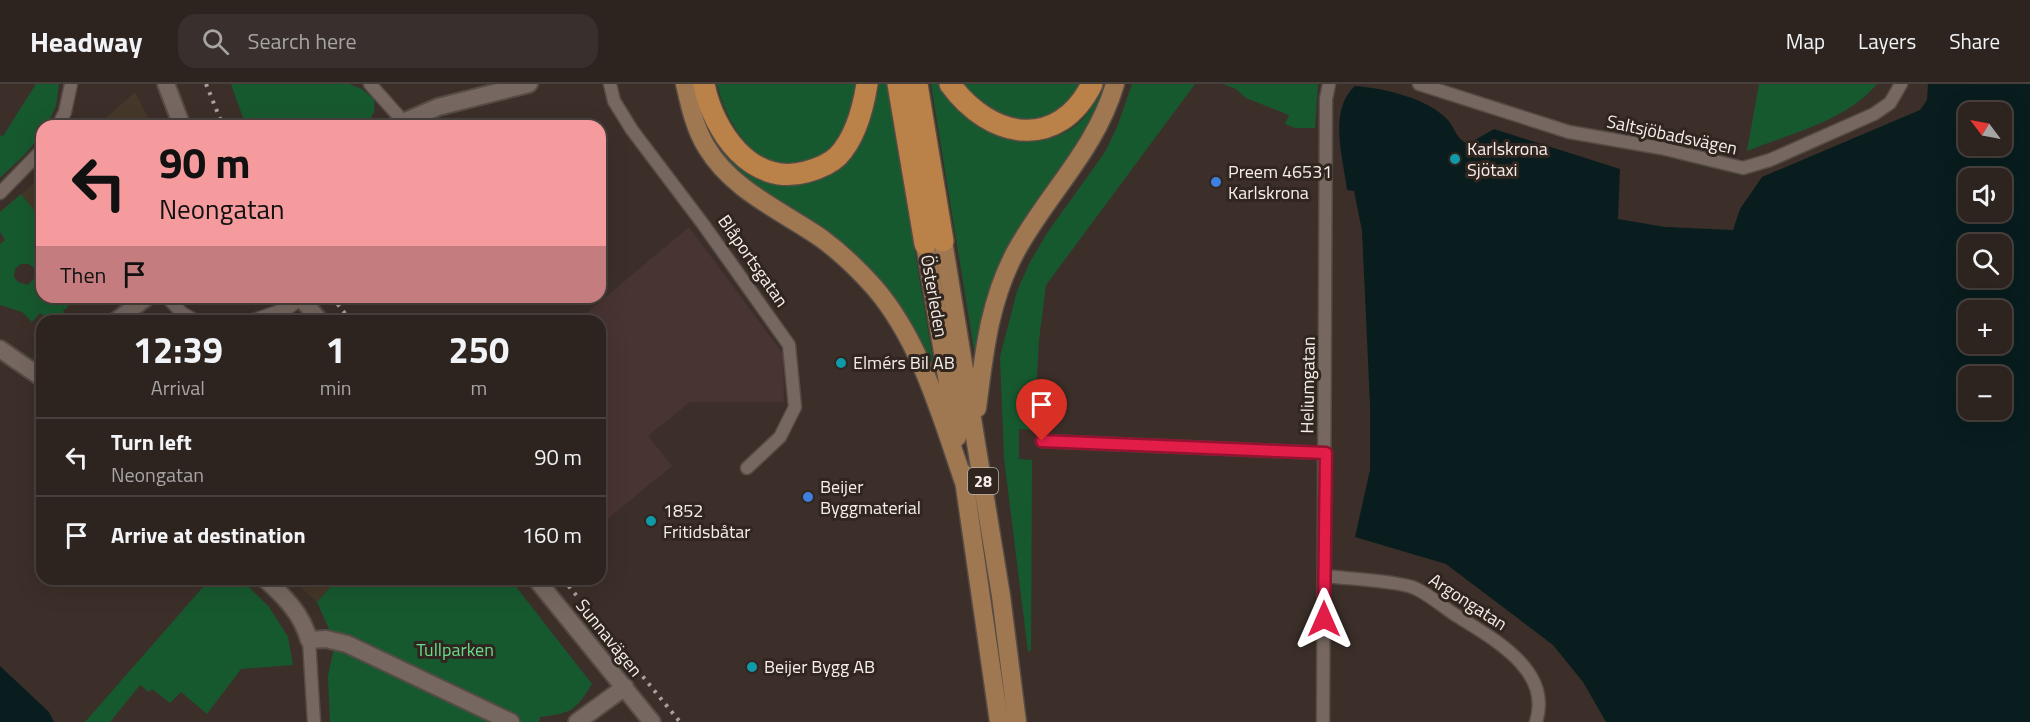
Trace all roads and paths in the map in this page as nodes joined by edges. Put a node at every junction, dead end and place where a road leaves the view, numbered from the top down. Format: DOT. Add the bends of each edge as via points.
graph roads {
  1 [pos="71,84"];
  2 [pos="166,84"];
  3 [pos="370,84"];
  4 [pos="529,84"];
  5 [pos="610,84"];
  6 [pos="685,84"];
  7 [pos="704,84"];
  8 [pos="867,84"];
  9 [pos="898,84"];
  10 [pos="917,84"];
  11 [pos="950,84"];
  12 [pos="1092,84"];
  13 [pos="1115,84"];
  14 [pos="1329,84"];
  15 [pos="1419,84"];
  16 [pos="1901,84"];
  17 [pos="61,120"];
  18 [pos="180,120"];
  19 [pos="396,120"];
  20 [pos="408,120"];
  21 [pos="36,156"];
  22 [pos="0,193"];
  23 [pos="934,242"];
  24 [pos="139,303"];
  25 [pos="173,303"];
  26 [pos="294,303"];
  27 [pos="305,303"];
  28 [pos="124,315"];
  29 [pos="186,315"];
  30 [pos="268,315"];
  31 [pos="315,315"];
  32 [pos="0,349"];
  33 [pos="36,374"];
  34 [pos="975,431"];
  35 [pos="1042,441"];
  36 [pos="1326,453"];
  37 [pos="747,468"];
  38 [pos="965,484"];
  39 [pos="1325,576"];
  40 [pos="271,585"];
  41 [pos="541,585"];
  42 [pos="309,640"];
  43 [pos="625,687"];
  44 [pos="314,722"];
  45 [pos="511,722"];
  46 [pos="577,722"];
  47 [pos="652,722"];
  48 [pos="999,722"];
  49 [pos="1017,722"];
  50 [pos="1323,722"];
  51 [pos="1536,722"];
  1 -- 17 [label="street"];
  2 -- 18 [label="street"];
  3 -- 19 [label="street"];
  4 -- 20 [label="street" via="438,107"];
  5 -- 37 [label="street, Blåportsgatan" via="614,101 632,130 789,345 795,406 780,437"];
  6 -- 38 [label="main road" via="700,135 719,165 752,193 840,253 888,306 933,394"];
  7 -- 8 [label="highway" via="720,130 747,160 771,171 798,174 818,169 838,156 853,135"];
  9 -- 23 [label="highway, Österleden / 28"];
  10 -- 23 [label="highway, Österleden / 28"];
  11 -- 12 [label="highway" via="979,115 1021,131 1052,126 1066,118"];
  13 -- 34 [label="main road" via="1093,137 1026,234 995,299 986,338"];
  14 -- 36 [label="street, Heliumgatan"];
  15 -- 16 [label="street, Saltsjöbadsvägen" via="1569,132 1743,168 1874,114 1890,103"];
  21 -- 22 [label="street"];
  23 -- 34 [label="main road, Österleden / 28"];
  23 -- 38 [label="main road, Österleden / 28"];
  24 -- 28 [label="street"];
  25 -- 29 [label="street"];
  26 -- 30 [label="street"];
  27 -- 31 [label="street"];
  32 -- 33 [label="street"];
  34 -- 49 [label="main road, Österleden / 28"];
  35 -- 36 [label="street"];
  36 -- 39 [label="street, Heliumgatan"];
  38 -- 48 [label="main road, Österleden / 28"];
  39 -- 50 [label="street, Heliumgatan"];
  39 -- 51 [label="street, Argongatan" via="1413,587 1497,641 1521,660 1536,685 1541,707"];
  40 -- 42 [label="street" via="293,608"];
  41 -- 43 [label="street, Sunnavägen"];
  42 -- 44 [label="street"];
  42 -- 45 [label="street" via="347,644"];
  43 -- 46 [label="street"];
  43 -- 47 [label="street, Sunnavägen"];
}
